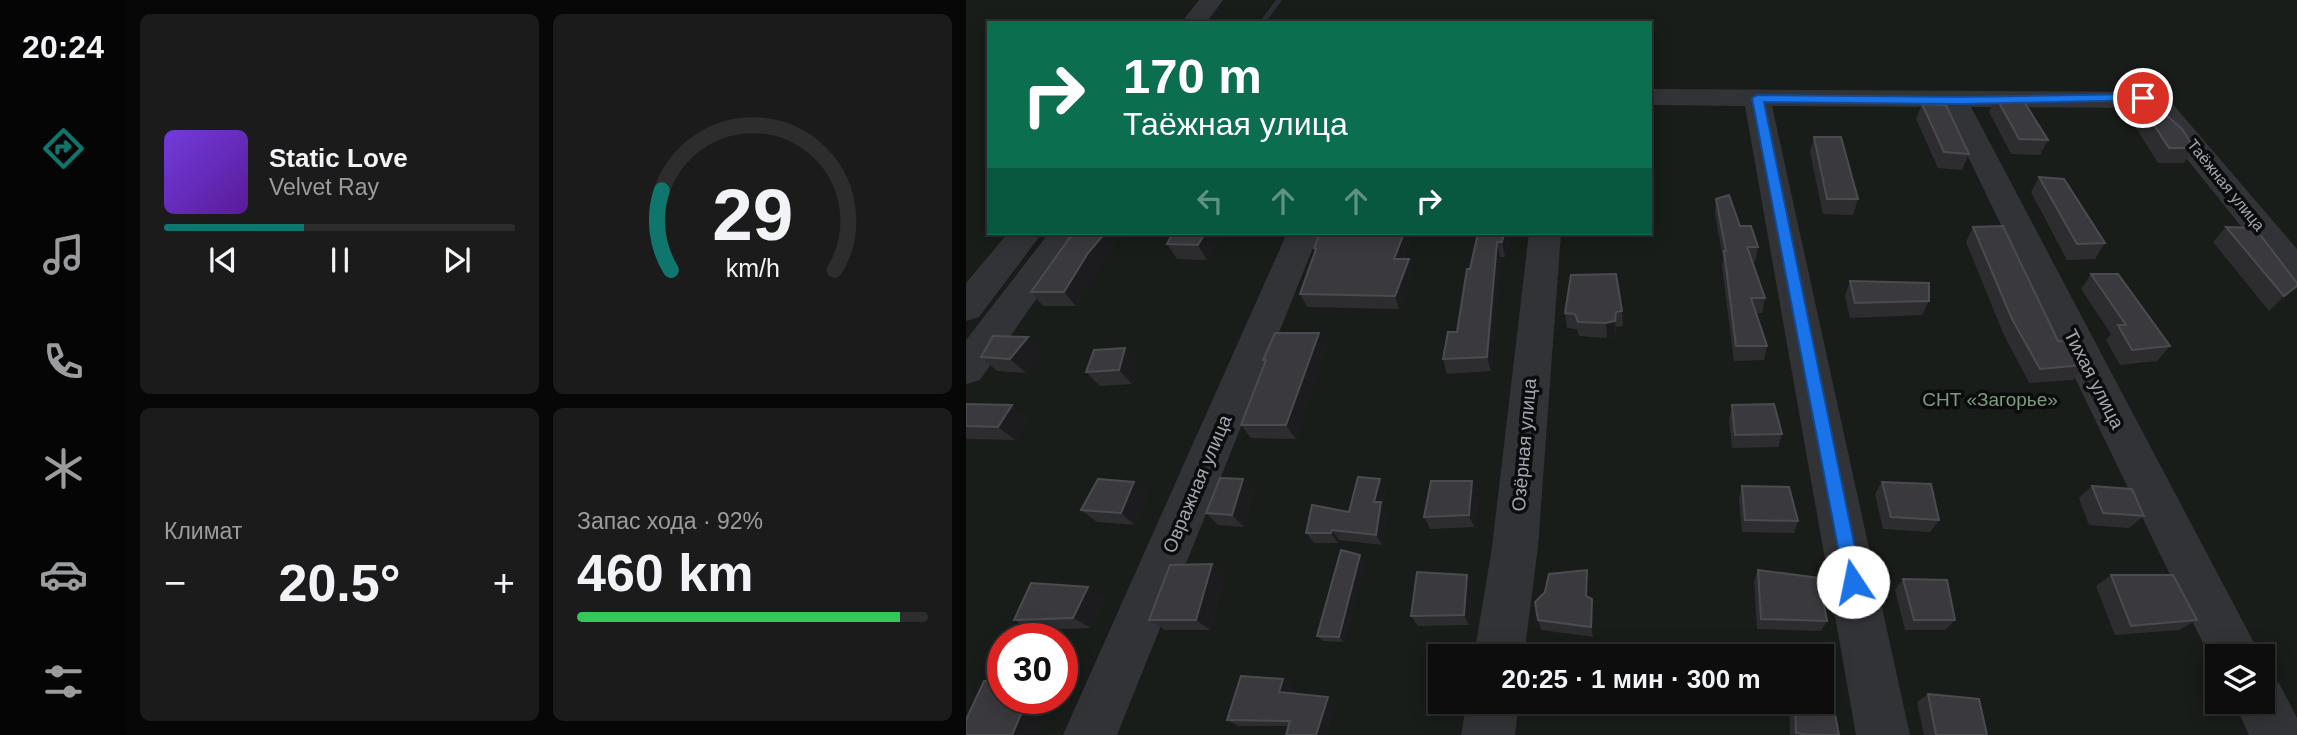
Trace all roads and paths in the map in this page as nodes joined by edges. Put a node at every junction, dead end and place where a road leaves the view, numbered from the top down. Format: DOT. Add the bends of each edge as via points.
graph roads {
  1 [pos="1211,0"];
  2 [pos="1195,21"];
  3 [pos="1652,97"];
  4 [pos="1757,98"];
  5 [pos="1954,100"];
  6 [pos="1024,235"];
  7 [pos="1065,235"];
  8 [pos="1302,235"];
  9 [pos="1545,235"];
  10 [pos="2297,272"];
  11 [pos="966,308"];
  12 [pos="966,369"];
  13 [pos="1501,644"];
  14 [pos="2230,644"];
  15 [pos="1491,714"];
  16 [pos="2266,714"];
  17 [pos="1090,735"];
  18 [pos="1488,735"];
  19 [pos="1883,735"];
  20 [pos="2277,735"];
  1 -- 2 [label="street"];
  3 -- 4 [label="street, Таёжная улица"];
  4 -- 5 [label="street, Таёжная улица"];
  4 -- 19 [label="street"];
  5 -- 10 [label="street, Таёжная улица" via="2154,100"];
  5 -- 14 [label="street, Тихая улица"];
  6 -- 11 [label="street"];
  7 -- 12 [label="street"];
  8 -- 17 [label="street, Овражная улица"];
  9 -- 13 [label="street, Озёрная улица" via="1515,547"];
  15 -- 18 [label="street"];
  16 -- 20 [label="street"];
}
